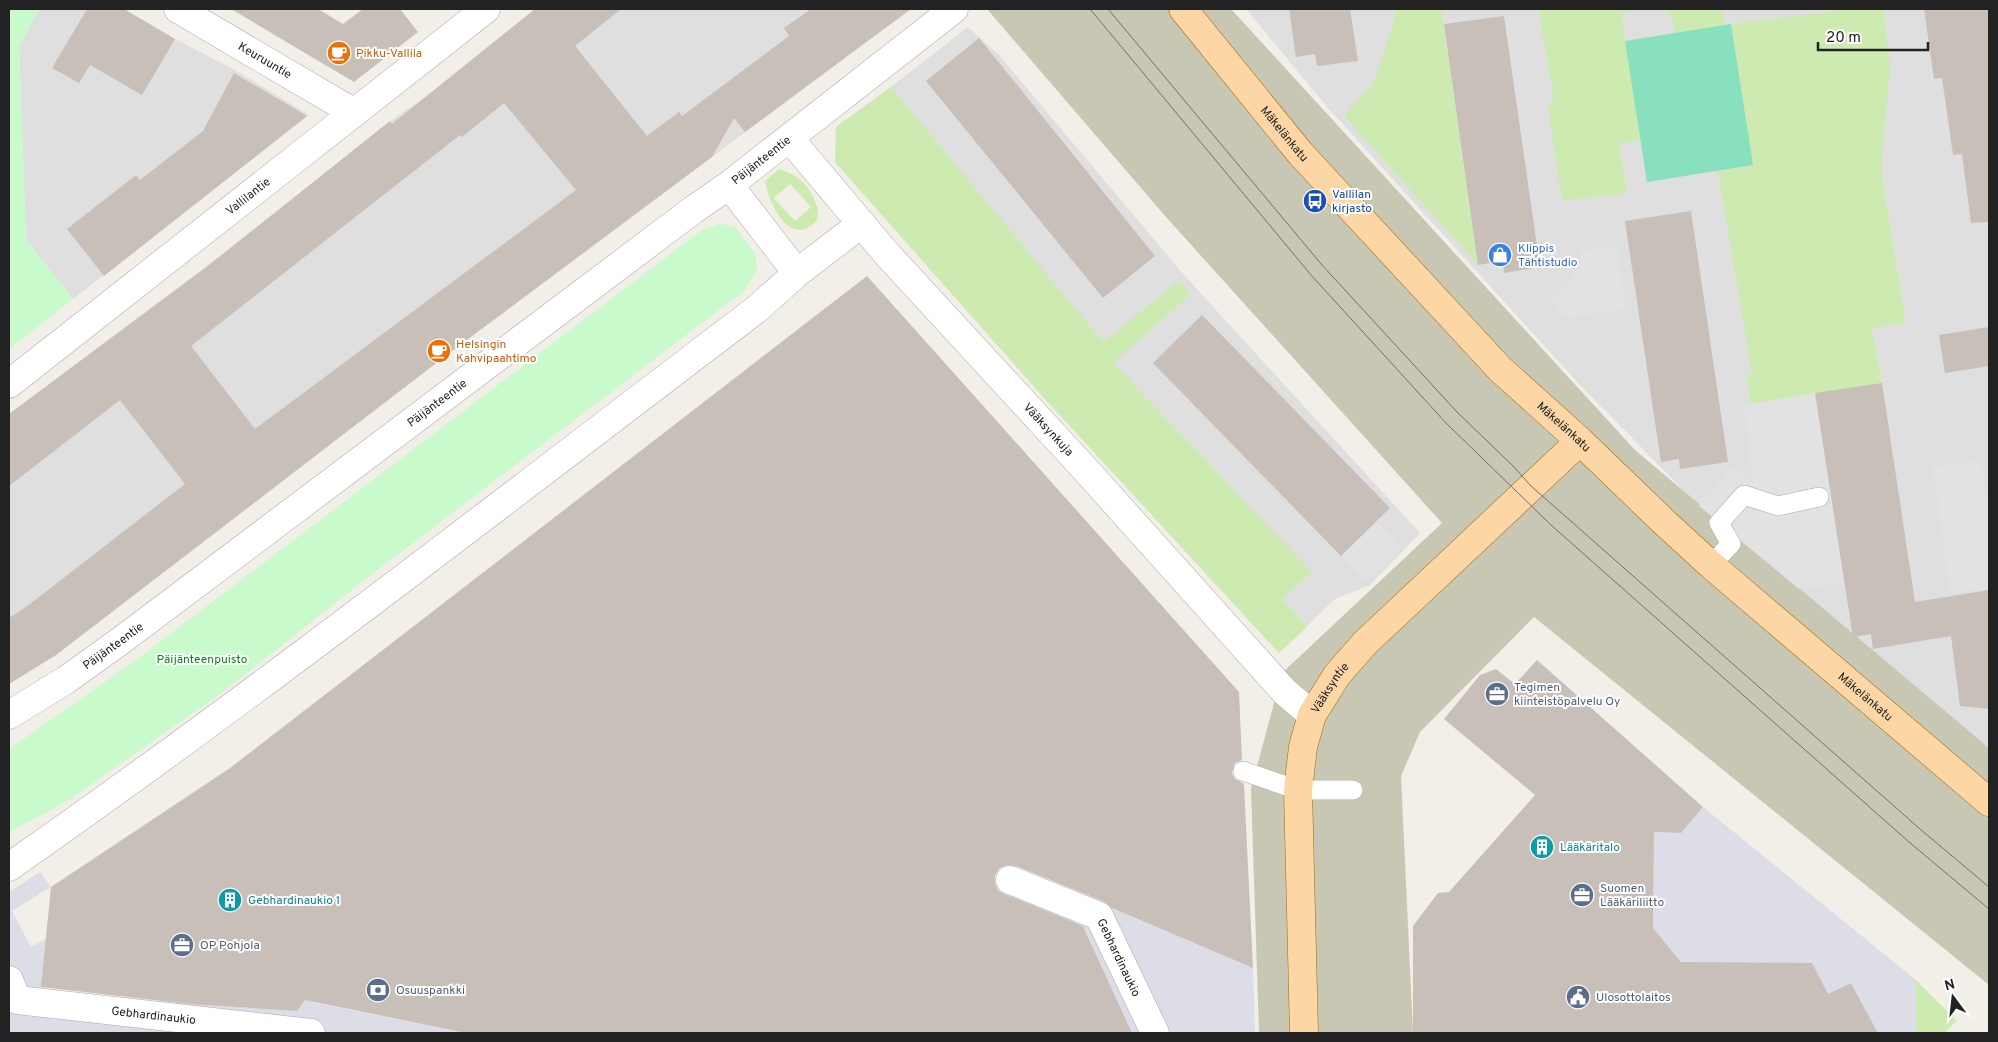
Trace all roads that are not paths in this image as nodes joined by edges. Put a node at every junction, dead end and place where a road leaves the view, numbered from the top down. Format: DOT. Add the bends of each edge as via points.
graph roads {
  1 [pos="178,9"];
  2 [pos="486,9"];
  3 [pos="954,9"];
  4 [pos="1183,9"];
  5 [pos="353,112"];
  6 [pos="790,139"];
  7 [pos="729,186"];
  8 [pos="861,224"];
  9 [pos="796,273"];
  10 [pos="9,384"];
  11 [pos="1580,441"];
  12 [pos="1819,497"];
  13 [pos="1711,565"];
  14 [pos="9,715"];
  15 [pos="1312,715"];
  16 [pos="1243,771"];
  17 [pos="1298,790"];
  18 [pos="1353,790"];
  19 [pos="1989,802"];
  20 [pos="9,866"];
  21 [pos="1010,880"];
  22 [pos="9,980"];
  23 [pos="174,1026"];
  24 [pos="311,1033"];
  25 [pos="1155,1033"];
  26 [pos="1304,1033"];
  1 -- 5 [label="street, Keuruuntie"];
  2 -- 5 [label="street, Vallilantie"];
  3 -- 6 [label="street, Päijänteentie"];
  4 -- 11 [label="main road, Mäkelänkatu" via="1307,160 1500,369"];
  5 -- 10 [label="street, Vallilantie"];
  6 -- 7 [label="street, Päijänteentie"];
  6 -- 8 [label="street, Vääksynkuja"];
  7 -- 9 [label="street"];
  7 -- 14 [label="street, Päijänteentie" via="124,639"];
  8 -- 9 [label="street"];
  8 -- 15 [label="street, Vääksynkuja" via="1285,692"];
  9 -- 20 [label="street" via="757,309 444,546 108,798"];
  11 -- 13 [label="main road, Mäkelänkatu"];
  11 -- 15 [label="main road, Vääksyntie" via="1366,643 1336,675"];
  12 -- 13 [label="lane" via="1778,506 1744,494 1719,523 1731,544"];
  13 -- 19 [label="main road, Mäkelänkatu"];
  15 -- 17 [label="main road, Vääksyntie" via="1303,748"];
  16 -- 17 [label="lane"];
  17 -- 18 [label="lane"];
  17 -- 26 [label="main road, Vääksyntie"];
  21 -- 25 [label="street, Gebhardinaukio" via="1099,916"];
  22 -- 23 [label="street, Gebhardinaukio" via="17,1000"];
  23 -- 24 [label="street, Gebhardinaukio"];
}
